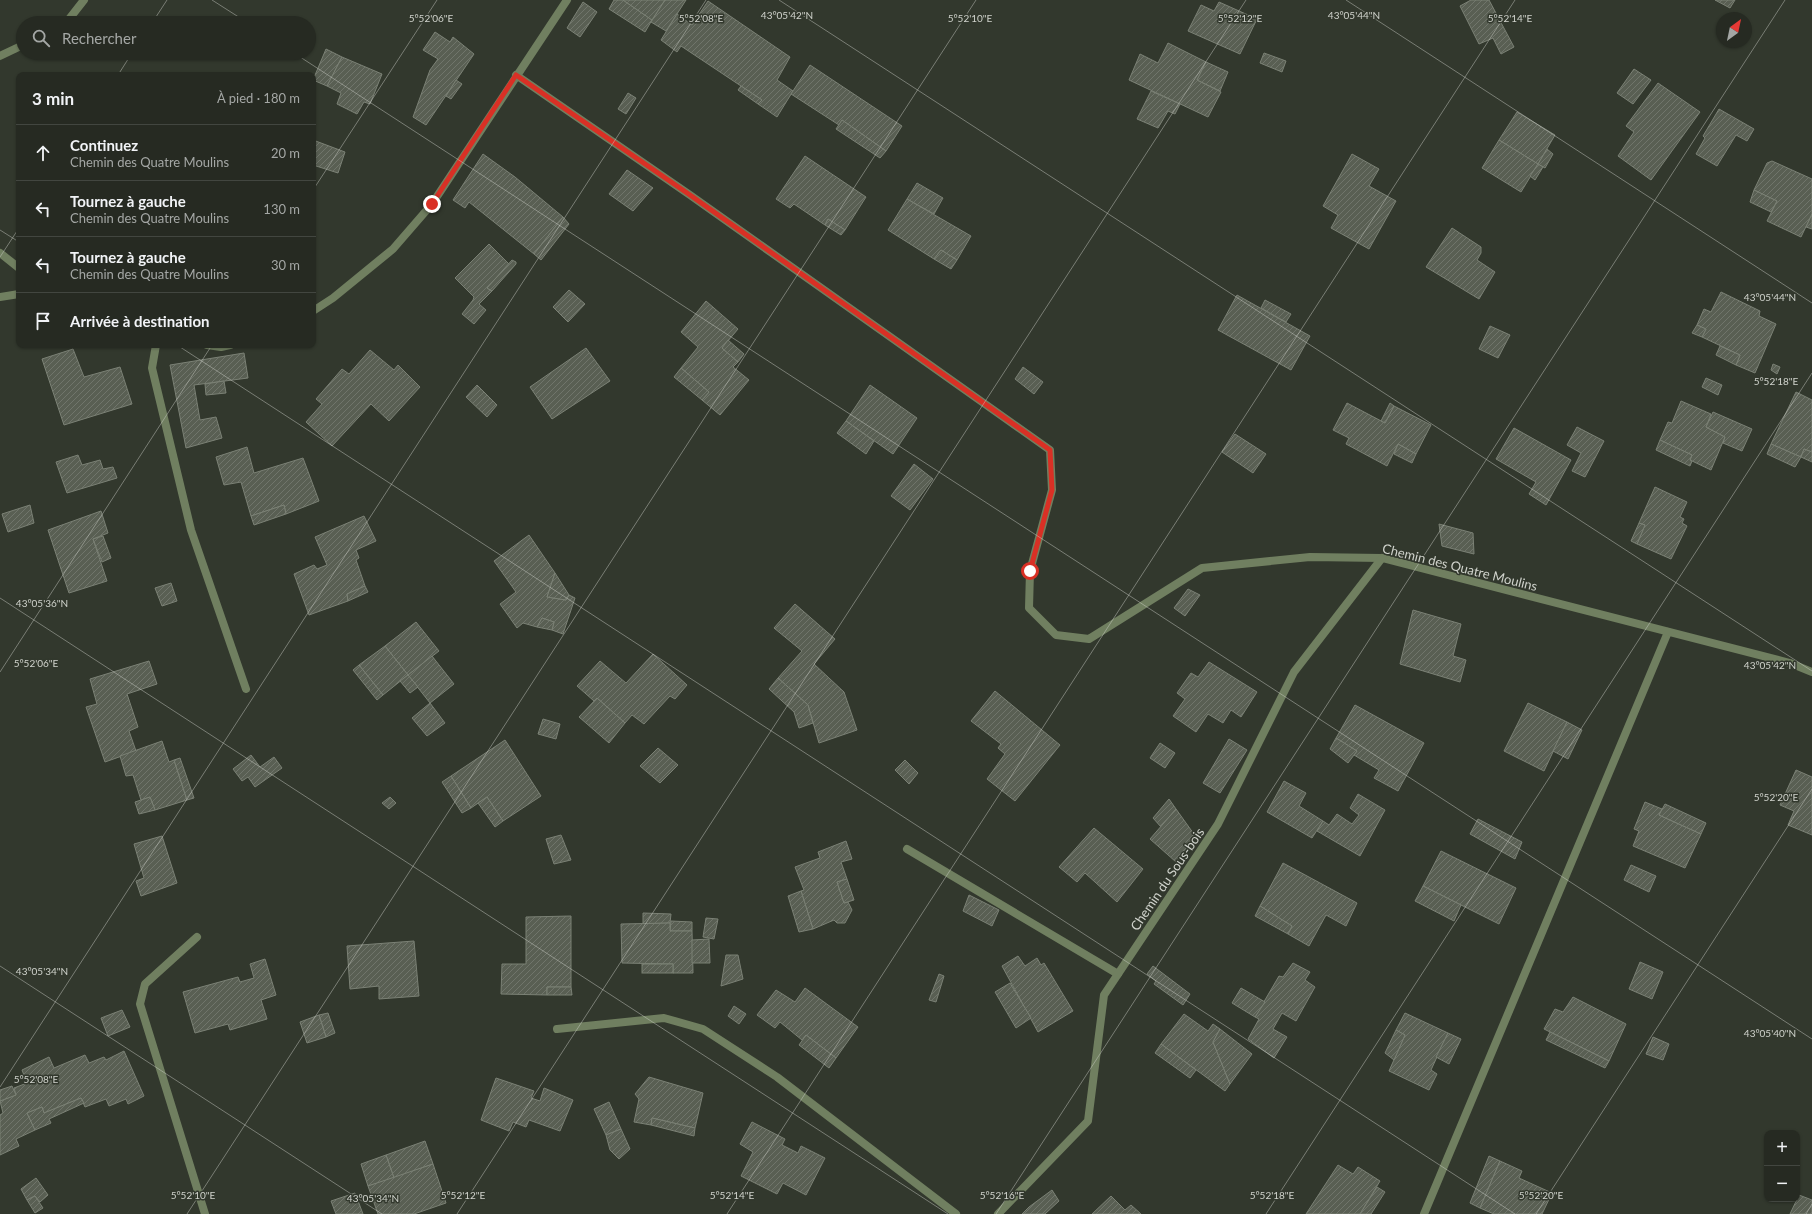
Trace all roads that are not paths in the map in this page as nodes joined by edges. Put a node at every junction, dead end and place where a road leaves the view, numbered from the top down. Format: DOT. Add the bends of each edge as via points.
graph roads {
  1 [pos="84,0"];
  2 [pos="567,0"];
  3 [pos="71,16"];
  4 [pos="16,48"];
  5 [pos="0,56"];
  6 [pos="516,75"];
  7 [pos="0,253"];
  8 [pos="16,266"];
  9 [pos="16,294"];
  10 [pos="0,297"];
  11 [pos="316,309"];
  12 [pos="155,348"];
  13 [pos="1382,558"];
  14 [pos="1668,632"];
  15 [pos="1812,672"];
  16 [pos="246,689"];
  17 [pos="907,849"];
  18 [pos="197,937"];
  19 [pos="1118,974"];
  20 [pos="557,1029"];
  21 [pos="205,1214"];
  22 [pos="956,1214"];
  23 [pos="998,1214"];
  24 [pos="1424,1214"];
  1 -- 3 [label="street"];
  2 -- 6 [label="street"];
  4 -- 5 [label="street"];
  6 -- 11 [label="street" via="427,209 393,249 334,298"];
  6 -- 13 [label="street, Chemin des Quatre Moulins" via="1050,450 1052,490 1030,571 1029,608 1056,635 1089,639 1202,568 1310,557"];
  7 -- 8 [label="street"];
  9 -- 10 [label="street"];
  12 -- 16 [label="street" via="152,368 191,530"];
  13 -- 14 [label="street, Chemin des Quatre Moulins"];
  13 -- 19 [label="street, Chemin du Sous-bois" via="1294,672 1218,824"];
  14 -- 15 [label="street, Chemin des Quatre Moulins" via="1790,663"];
  14 -- 24 [label="street"];
  17 -- 19 [label="street"];
  18 -- 21 [label="street" via="145,984 140,1004"];
  19 -- 23 [label="street, Chemin du Sous-bois" via="1104,995 1088,1121"];
  20 -- 22 [label="street" via="664,1018 703,1029 777,1077"];
}
